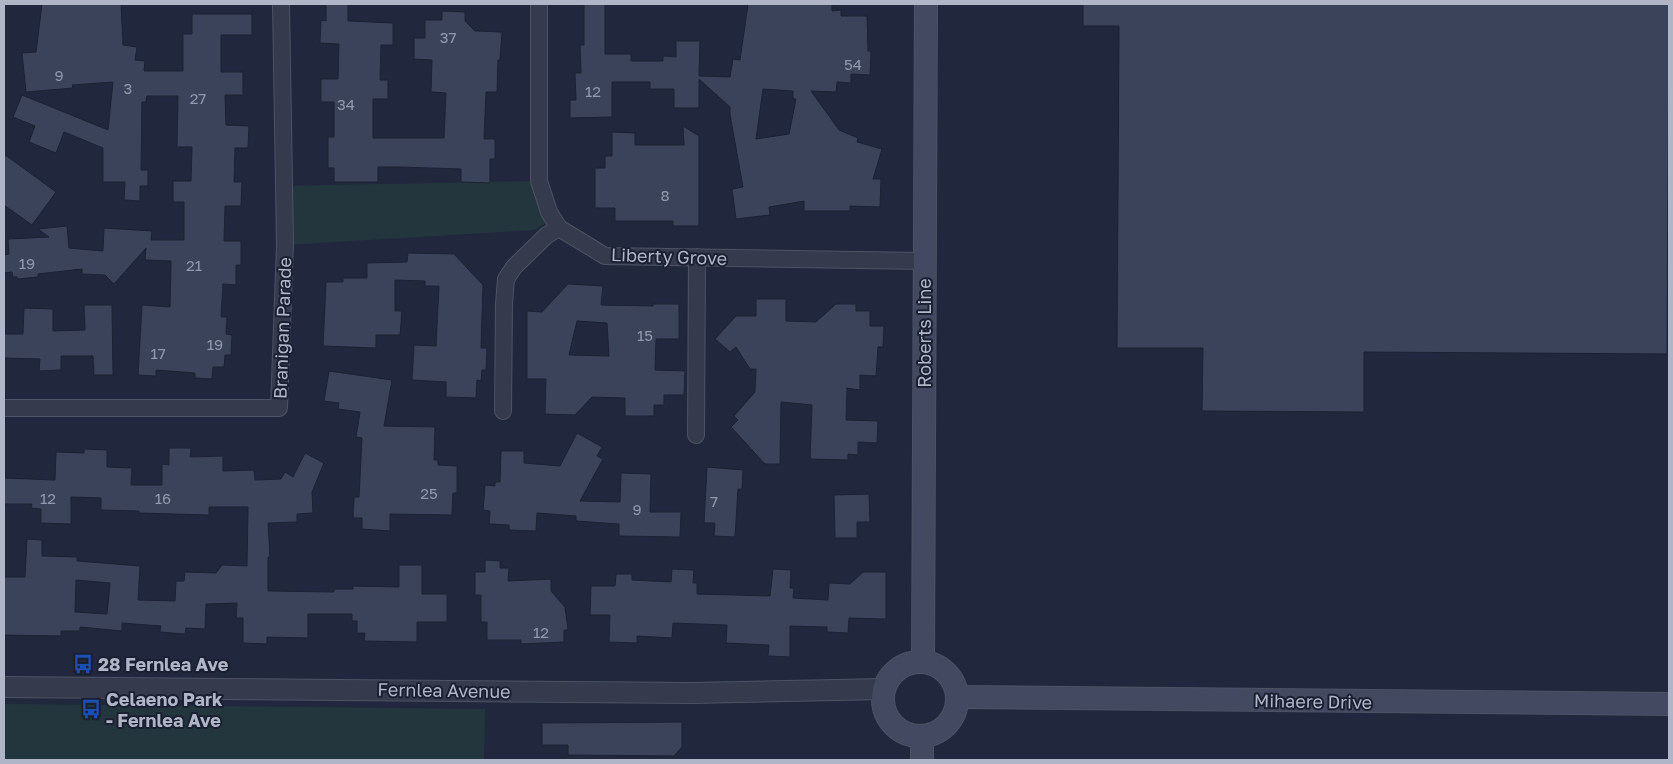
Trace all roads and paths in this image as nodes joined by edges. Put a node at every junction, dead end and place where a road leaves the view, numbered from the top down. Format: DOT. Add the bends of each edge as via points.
graph roads {
  1 [pos="281,4"];
  2 [pos="539,4"];
  3 [pos="926,4"];
  4 [pos="559,228"];
  5 [pos="697,257"];
  6 [pos="924,261"];
  7 [pos="4,408"];
  8 [pos="503,412"];
  9 [pos="696,436"];
  10 [pos="923,662"];
  11 [pos="4,687"];
  12 [pos="885,689"];
  13 [pos="957,697"];
  14 [pos="1669,704"];
  15 [pos="922,736"];
  16 [pos="922,760"];
  1 -- 7 [label="street, Branigan Parade" via="285,245 279,408"];
  2 -- 4 [label="street" via="539,181 549,212"];
  3 -- 6 [label="main road, Roberts Line"];
  4 -- 5 [label="street, Liberty Grove" via="605,256"];
  4 -- 8 [label="street" via="547,235 514,267 506,280"];
  5 -- 6 [label="street, Liberty Grove"];
  5 -- 9 [label="street"];
  6 -- 10 [label="main road, Roberts Line"];
  10 -- 12 [label="main road" via="899,668"];
  10 -- 13 [label="main road" via="934,664 950,677"];
  11 -- 12 [label="street, Fernlea Avenue" via="693,693"];
  12 -- 15 [label="main road" via="886,712 892,722 900,729"];
  13 -- 14 [label="main road, Mihaere Drive"];
  13 -- 15 [label="main road" via="956,708 944,728"];
  15 -- 16 [label="main road"];
}
